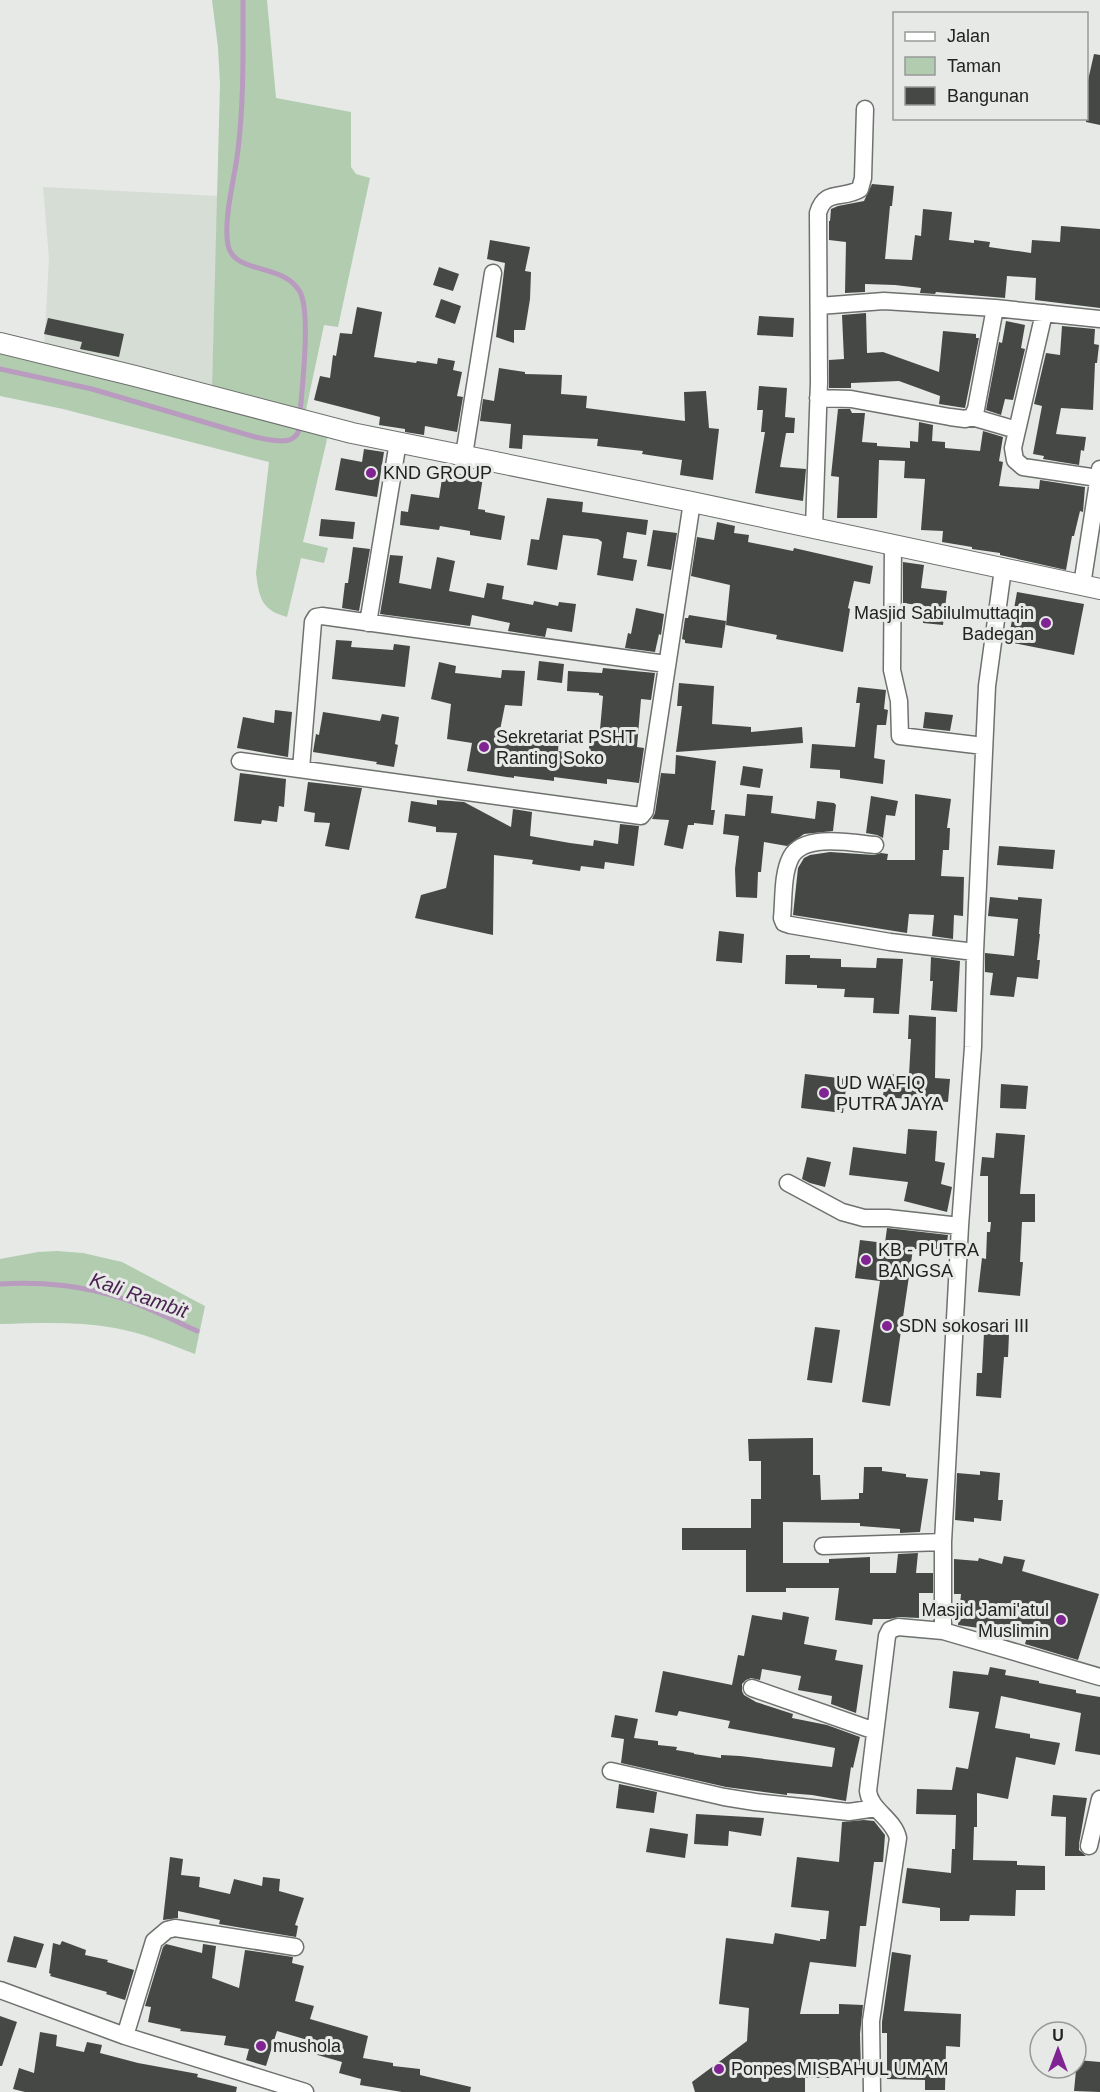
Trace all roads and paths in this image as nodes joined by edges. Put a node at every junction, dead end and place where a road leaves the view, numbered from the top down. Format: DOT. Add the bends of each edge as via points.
graph roads {
  1 [pos="865,109"];
  2 [pos="493,273"];
  3 [pos="819,306"];
  4 [pos="995,308"];
  5 [pos="1044,313"];
  6 [pos="1100,319"];
  7 [pos="0,344"];
  8 [pos="818,398"];
  9 [pos="972,417"];
  10 [pos="1017,430"];
  11 [pos="398,442"];
  12 [pos="464,455"];
  13 [pos="1099,473"];
  14 [pos="692,502"];
  15 [pos="813,528"];
  16 [pos="893,545"];
  17 [pos="1003,569"];
  18 [pos="1091,587"];
  19 [pos="368,623"];
  20 [pos="666,664"];
  21 [pos="984,746"];
  22 [pos="240,761"];
  23 [pos="301,769"];
  24 [pos="874,846"];
  25 [pos="975,952"];
  26 [pos="788,1184"];
  27 [pos="960,1226"];
  28 [pos="943,1542"];
  29 [pos="823,1546"];
  30 [pos="943,1630"];
  31 [pos="1100,1677"];
  32 [pos="752,1688"];
  33 [pos="875,1731"];
  34 [pos="611,1771"];
  35 [pos="1100,1799"];
  36 [pos="876,1808"];
  37 [pos="1089,1846"];
  38 [pos="295,1947"];
  39 [pos="0,1989"];
  40 [pos="125,2036"];
  41 [pos="305,2092"];
  42 [pos="872,2092"];
  1 -- 3 [label="street" via="860,189 825,199 818,213"];
  2 -- 12 [label="street"];
  3 -- 4 [label="street" via="884,301"];
  3 -- 8 [label="street"];
  4 -- 5 [label="street"];
  4 -- 9 [label="street"];
  5 -- 6 [label="street"];
  5 -- 10 [label="street"];
  7 -- 11 [label="street"];
  8 -- 9 [label="street" via="851,399 950,417"];
  8 -- 15 [label="street"];
  9 -- 10 [label="street"];
  10 -- 13 [label="street" via="1014,460 1023,466"];
  11 -- 12 [label="street"];
  11 -- 19 [label="street"];
  12 -- 14 [label="street"];
  13 -- 18 [label="street"];
  14 -- 15 [label="street"];
  14 -- 20 [label="street"];
  15 -- 16 [label="street"];
  16 -- 17 [label="street"];
  16 -- 21 [label="street" via="892,670 900,736"];
  17 -- 18 [label="street"];
  17 -- 21 [label="street" via="987,686"];
  19 -- 20 [label="street"];
  19 -- 23 [label="street" via="322,616 313,622"];
  20 -- 23 [label="street" via="645,811 641,816"];
  21 -- 25 [label="street"];
  22 -- 23 [label="street"];
  24 -- 25 [label="street" via="824,840 796,851 787,870 784,922 890,942"];
  25 -- 27 [label="street" via="973,1047"];
  26 -- 27 [label="street" via="842,1212 864,1218"];
  27 -- 28 [label="street"];
  28 -- 29 [label="street"];
  28 -- 30 [label="street"];
  30 -- 31 [label="street"];
  30 -- 33 [label="street" via="890,1630"];
  32 -- 33 [label="street"];
  33 -- 36 [label="street" via="868,1798"];
  34 -- 36 [label="street" via="755,1802 849,1812"];
  35 -- 37 [label="street"];
  36 -- 42 [label="street" via="896,1830 898,1838 872,2021"];
  38 -- 40 [label="street" via="175,1928 167,1930 154,1941"];
  39 -- 40 [label="street"];
  40 -- 41 [label="street"];
}
